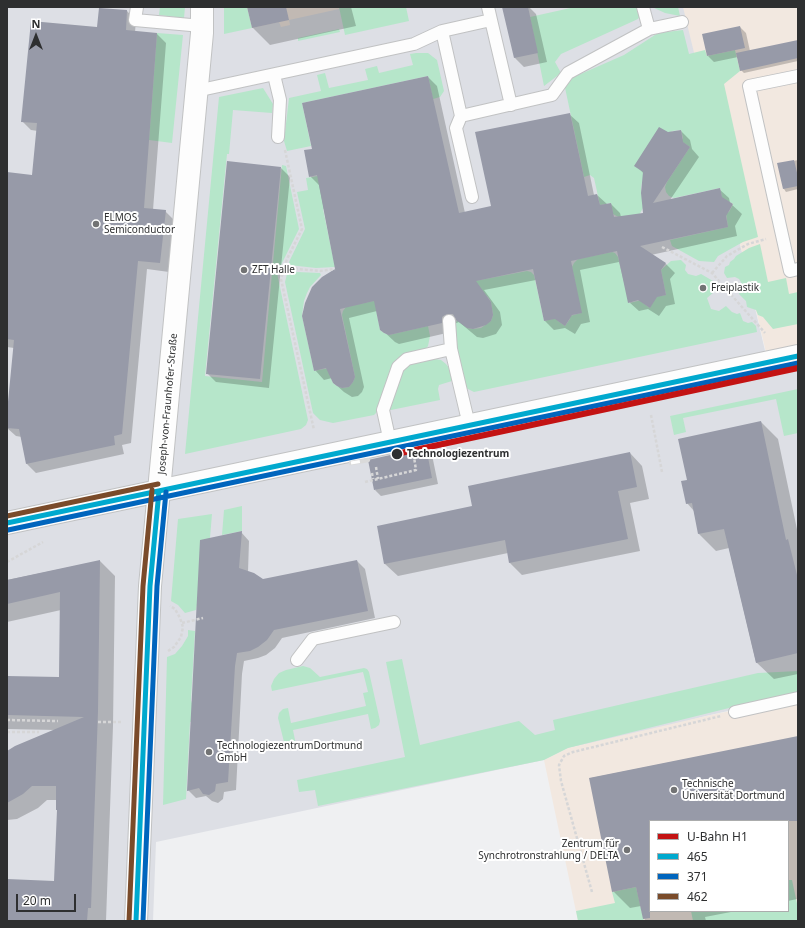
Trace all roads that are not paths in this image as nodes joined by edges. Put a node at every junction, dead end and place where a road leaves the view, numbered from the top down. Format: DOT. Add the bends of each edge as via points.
graph roads {
  1 [pos="137,7"];
  2 [pos="488,7"];
  3 [pos="643,7"];
  4 [pos="202,17"];
  5 [pos="491,20"];
  6 [pos="682,22"];
  7 [pos="648,29"];
  8 [pos="442,31"];
  9 [pos="274,75"];
  10 [pos="798,76"];
  11 [pos="196,92"];
  12 [pos="511,105"];
  13 [pos="461,116"];
  14 [pos="278,137"];
  15 [pos="472,197"];
  16 [pos="798,269"];
  17 [pos="449,321"];
  18 [pos="451,349"];
  19 [pos="798,356"];
  20 [pos="469,426"];
  21 [pos="390,442"];
  22 [pos="159,491"];
  23 [pos="7,524"];
  24 [pos="394,622"];
  25 [pos="297,660"];
  26 [pos="798,698"];
  27 [pos="735,712"];
  28 [pos="136,921"];
  1 -- 4 [label="lane" via="136,20"];
  2 -- 5 [label="lane"];
  3 -- 7 [label="lane"];
  4 -- 11 [label="street, Joseph-von-Fraunhofer-Straße"];
  5 -- 8 [label="lane"];
  5 -- 12 [label="lane"];
  6 -- 7 [label="lane"];
  7 -- 12 [label="lane" via="568,73 552,95"];
  8 -- 9 [label="lane" via="414,44"];
  8 -- 13 [label="lane"];
  9 -- 11 [label="lane"];
  9 -- 14 [label="lane" via="280,100"];
  10 -- 16 [label="lane" via="749,86 790,271"];
  11 -- 22 [label="street, Joseph-von-Fraunhofer-Straße"];
  12 -- 13 [label="lane"];
  13 -- 15 [label="lane" via="456,128"];
  17 -- 18 [label="lane"];
  18 -- 20 [label="lane"];
  18 -- 21 [label="lane" via="407,359 398,367 383,410"];
  19 -- 20 [label="street"];
  20 -- 21 [label="street"];
  21 -- 22 [label="street"];
  22 -- 23 [label="street"];
  22 -- 28 [label="street, Joseph-von-Fraunhofer-Straße" via="150,586"];
  24 -- 25 [label="lane" via="313,639"];
  26 -- 27 [label="lane"];
}
